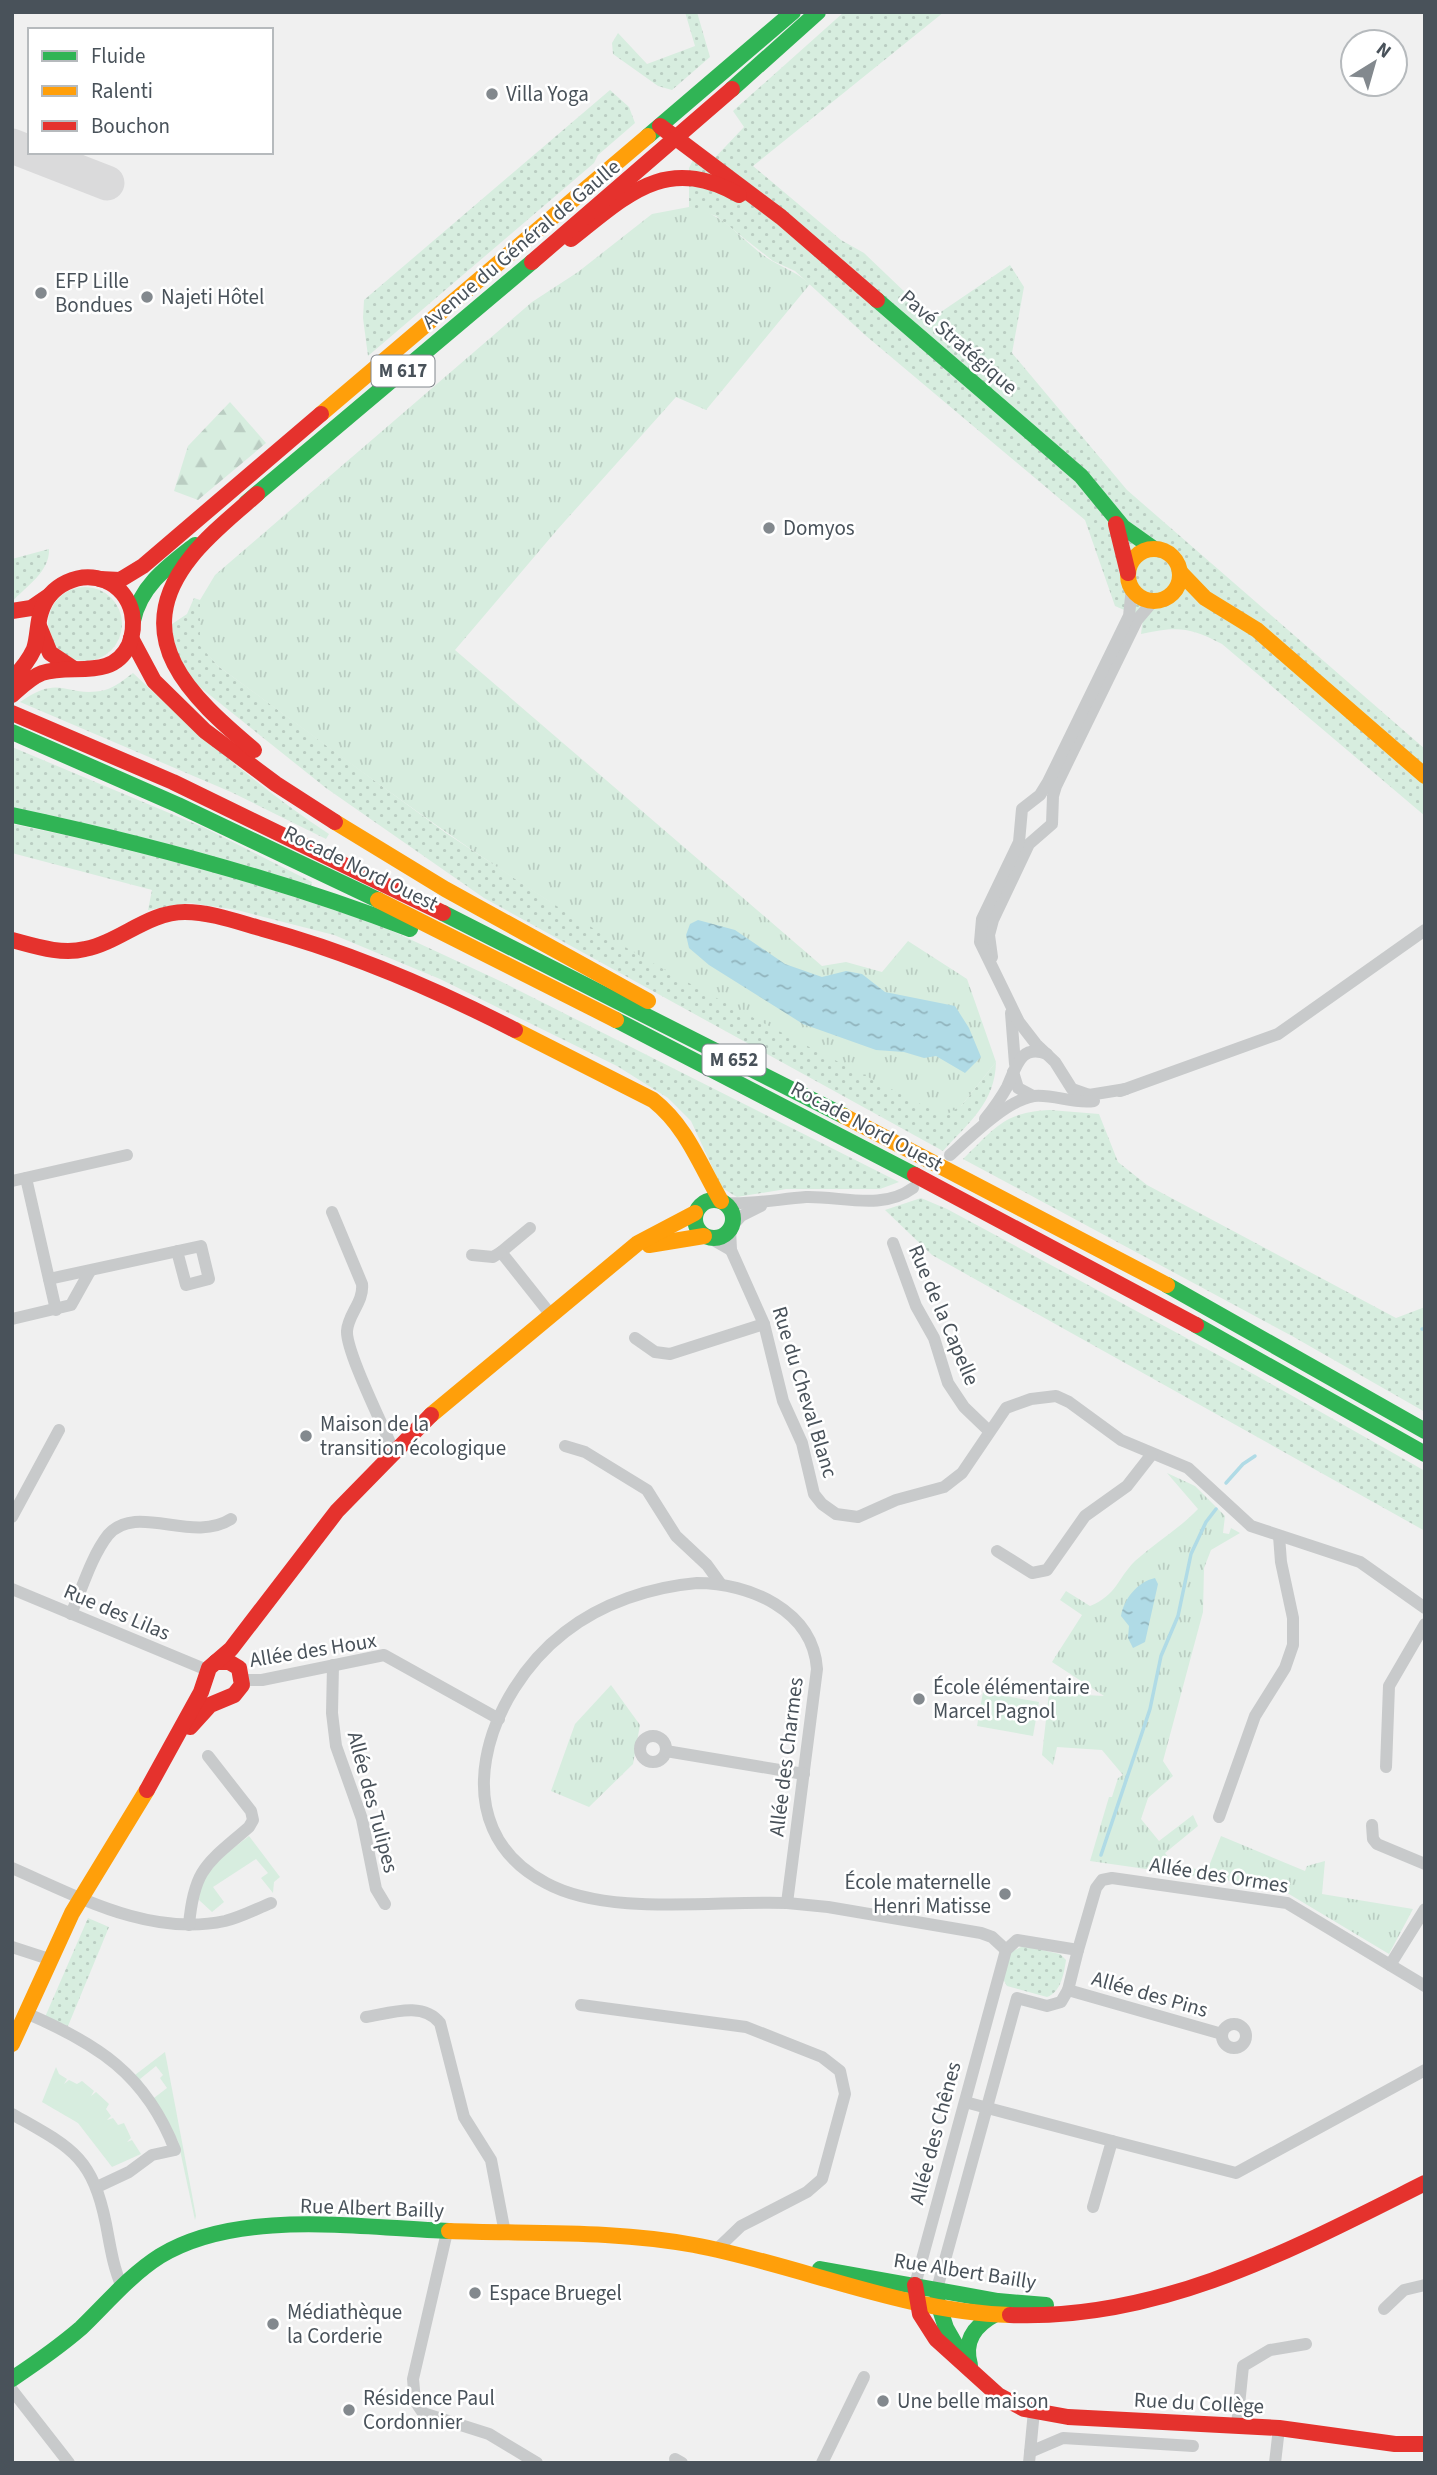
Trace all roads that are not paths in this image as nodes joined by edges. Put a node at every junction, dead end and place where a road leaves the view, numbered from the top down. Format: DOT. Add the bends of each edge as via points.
graph roads {
  1 [pos="793,12"];
  2 [pos="818,12"];
  3 [pos="675,113"];
  4 [pos="660,126"];
  5 [pos="684,134"];
  6 [pos="813,244"];
  7 [pos="527,265"];
  8 [pos="257,494"];
  9 [pos="1106,502"];
  10 [pos="1154,549"];
  11 [pos="1180,572"];
  12 [pos="100,579"];
  13 [pos="1130,580"];
  14 [pos="50,595"];
  15 [pos="1160,599"];
  16 [pos="12,611"];
  17 [pos="1230,611"];
  18 [pos="133,621"];
  19 [pos="39,626"];
  20 [pos="131,638"];
  21 [pos="77,670"];
  22 [pos="12,679"];
  23 [pos="12,695"];
  24 [pos="12,713"];
  25 [pos="12,732"];
  26 [pos="1425,776"];
  27 [pos="1032,801"];
  28 [pos="1053,811"];
  29 [pos="12,815"];
  30 [pos="1022,822"];
  31 [pos="1042,833"];
  32 [pos="510,924"];
  33 [pos="1425,929"];
  34 [pos="12,940"];
  35 [pos="995,971"];
  36 [pos="522,973"];
  37 [pos="1009,1006"];
  38 [pos="1048,1054"];
  39 [pos="1014,1069"];
  40 [pos="1058,1069"];
  41 [pos="1126,1089"];
  42 [pos="1036,1096"];
  43 [pos="974,1133"];
  44 [pos="697,1151"];
  45 [pos="918,1154"];
  46 [pos="127,1155"];
  47 [pos="950,1155"];
  48 [pos="26,1178"];
  49 [pos="12,1181"];
  50 [pos="913,1188"];
  51 [pos="723,1202"];
  52 [pos="771,1202"];
  53 [pos="696,1211"];
  54 [pos="332,1212"];
  55 [pos="530,1228"];
  56 [pos="731,1228"];
  57 [pos="707,1237"];
  58 [pos="893,1243"];
  59 [pos="731,1250"];
  60 [pos="177,1251"];
  61 [pos="501,1252"];
  62 [pos="472,1255"];
  63 [pos="622,1258"];
  64 [pos="90,1271"];
  65 [pos="49,1279"];
  66 [pos="56,1310"];
  67 [pos="551,1315"];
  68 [pos="12,1319"];
  69 [pos="764,1324"];
  70 [pos="635,1338"];
  71 [pos="59,1430"];
  72 [pos="989,1431"];
  73 [pos="1425,1431"];
  74 [pos="565,1446"];
  75 [pos="393,1450"];
  76 [pos="1152,1454"];
  77 [pos="1425,1454"];
  78 [pos="12,1517"];
  79 [pos="231,1519"];
  80 [pos="1279,1536"];
  81 [pos="997,1551"];
  82 [pos="720,1583"];
  83 [pos="12,1589"];
  84 [pos="269,1598"];
  85 [pos="1425,1608"];
  86 [pos="71,1614"];
  87 [pos="1425,1624"];
  88 [pos="333,1665"];
  89 [pos="210,1671"];
  90 [pos="242,1675"];
  91 [pos="226,1698"];
  92 [pos="499,1719"];
  93 [pos="666,1751"];
  94 [pos="169,1754"];
  95 [pos="208,1756"];
  96 [pos="1386,1767"];
  97 [pos="804,1774"];
  98 [pos="1219,1817"];
  99 [pos="1372,1825"];
  100 [pos="1425,1864"];
  101 [pos="12,1868"];
  102 [pos="81,1898"];
  103 [pos="271,1903"];
  104 [pos="787,1903"];
  105 [pos="385,1904"];
  106 [pos="1425,1909"];
  107 [pos="189,1925"];
  108 [pos="12,1947"];
  109 [pos="1006,1950"];
  110 [pos="1079,1950"];
  111 [pos="49,1959"];
  112 [pos="1390,1965"];
  113 [pos="1425,1986"];
  114 [pos="1068,1990"];
  115 [pos="993,1992"];
  116 [pos="1017,1998"];
  117 [pos="581,2005"];
  118 [pos="26,2013"];
  119 [pos="366,2017"];
  120 [pos="1222,2034"];
  121 [pos="12,2044"];
  122 [pos="1425,2070"];
  123 [pos="965,2102"];
  124 [pos="988,2108"];
  125 [pos="12,2114"];
  126 [pos="1112,2141"];
  127 [pos="1425,2183"];
  128 [pos="97,2188"];
  129 [pos="1093,2207"];
  130 [pos="447,2232"];
  131 [pos="505,2233"];
  132 [pos="718,2249"];
  133 [pos="779,2263"];
  134 [pos="915,2285"];
  135 [pos="1425,2285"];
  136 [pos="122,2287"];
  137 [pos="937,2289"];
  138 [pos="1146,2300"];
  139 [pos="917,2302"];
  140 [pos="940,2308"];
  141 [pos="1384,2309"];
  142 [pos="996,2314"];
  143 [pos="1306,2344"];
  144 [pos="970,2365"];
  145 [pos="864,2377"];
  146 [pos="12,2379"];
  147 [pos="981,2379"];
  148 [pos="12,2390"];
  149 [pos="1034,2411"];
  150 [pos="1237,2425"];
  151 [pos="1279,2428"];
  152 [pos="1425,2444"];
  153 [pos="1192,2446"];
  154 [pos="1030,2457"];
  155 [pos="69,2463"];
  156 [pos="537,2463"];
  157 [pos="822,2463"];
  158 [pos="1275,2463"];
  1 -- 3 [label="main road, Avenue du Général de Gaulle / M 617"];
  2 -- 5 [label="main road, Avenue du Général de Gaulle / M 617"];
  3 -- 4 [label="main road, Avenue du Général de Gaulle / M 617"];
  3 -- 5 [label="main road"];
  4 -- 5 [label="main road, Pavé Stratégique"];
  4 -- 12 [label="main road, Avenue du Général de Gaulle / M 617" via="143,566 120,580"];
  5 -- 6 [label="main road, Pavé Stratégique"];
  5 -- 7 [label="main road, Avenue du Général de Gaulle / M 617"];
  6 -- 7 [label="main road" via="727,187 708,180 674,178 638,187 564,245"];
  6 -- 9 [label="main road, Pavé Stratégique"];
  7 -- 8 [label="main road, Avenue du Général de Gaulle / M 617"];
  8 -- 18 [label="main road, Avenue du Général de Gaulle / M 617" via="153,582 136,606"];
  8 -- 32 [label="main road" via="193,556 168,597 163,613 165,639 181,681 236,735 337,815"];
  9 -- 10 [label="main road, Pavé Stratégique" via="1127,532"];
  9 -- 13 [label="main road, Pavé Stratégique"];
  10 -- 11 [label="main road" via="1173,556"];
  10 -- 13 [label="main road" via="1137,555"];
  11 -- 15 [label="main road" via="1178,586"];
  11 -- 17 [label="main road" via="1198,595"];
  12 -- 14 [label="main road" via="72,579"];
  12 -- 18 [label="main road" via="123,595"];
  13 -- 15 [label="main road" via="1141,597"];
  13 -- 27 [label="street" via="1129,616 1048,782"];
  14 -- 16 [label="main road" via="31,608"];
  14 -- 19 [label="main road"];
  15 -- 17 [label="main road" via="1198,601"];
  15 -- 28 [label="street" via="1140,615 1054,792"];
  17 -- 26 [label="main road"];
  18 -- 20 [label="main road"];
  19 -- 21 [label="main road" via="49,653"];
  19 -- 22 [label="main road" via="29,657"];
  20 -- 21 [label="main road" via="123,654 110,665 94,671"];
  20 -- 32 [label="main road" via="140,665 160,688 275,784 326,820"];
  21 -- 23 [label="main road" via="42,673"];
  24 -- 45 [label="main road, Rocade Nord Ouest / M 652" via="290,836"];
  25 -- 36 [label="main road, Rocade Nord Ouest / M 652" via="271,847"];
  27 -- 28 [label="street" via="1046,803"];
  27 -- 30 [label="street" via="1022,809"];
  28 -- 31 [label="street" via="1052,824"];
  29 -- 36 [label="main road" via="184,852 267,876"];
  30 -- 31 [label="street" via="1028,831"];
  30 -- 35 [label="street" via="1019,842 980,928 980,942"];
  31 -- 35 [label="street" via="1024,853 990,929"];
  32 -- 45 [label="main road"];
  33 -- 41 [label="street" via="1278,1034"];
  34 -- 44 [label="main road" via="60,951 83,950 160,915 193,912 329,947 440,992 646,1096 676,1119"];
  35 -- 37 [label="street"];
  36 -- 77 [label="main road, Rocade Nord Ouest / M 652" via="1139,1292"];
  37 -- 38 [label="street" via="1030,1038"];
  37 -- 39 [label="street" via="1016,1043"];
  38 -- 39 [label="street" via="1027,1052"];
  38 -- 40 [label="street"];
  39 -- 42 [label="street" via="1018,1088"];
  39 -- 43 [label="street" via="997,1104"];
  40 -- 41 [label="street" via="1081,1094"];
  40 -- 42 [label="street" via="1053,1088"];
  41 -- 42 [label="street" via="1089,1101"];
  42 -- 43 [label="street" via="1012,1105"];
  43 -- 47 [label="street"];
  44 -- 51 [label="main road"];
  44 -- 53 [label="main road" via="701,1174"];
  45 -- 73 [label="main road, Rocade Nord Ouest / M 652" via="1170,1286"];
  46 -- 48 [label="street"];
  48 -- 49 [label="street"];
  48 -- 65 [label="street"];
  50 -- 52 [label="street" via="899,1196 871,1200 810,1197"];
  51 -- 52 [label="street"];
  51 -- 53 [label="main road" via="706,1201"];
  51 -- 56 [label="main road" via="732,1213"];
  52 -- 56 [label="street" via="745,1213"];
  53 -- 57 [label="main road" via="695,1225"];
  53 -- 63 [label="main road" via="643,1240"];
  54 -- 75 [label="street" via="362,1284 349,1322 349,1343"];
  55 -- 61 [label="street"];
  56 -- 57 [label="main road" via="720,1237"];
  56 -- 59 [label="street, Rue du Cheval Blanc"];
  57 -- 59 [label="street"];
  57 -- 63 [label="main road" via="653,1244"];
  58 -- 72 [label="street, Rue de la Capelle" via="953,1392"];
  59 -- 69 [label="street, Rue du Cheval Blanc"];
  60 -- 64 [label="street"];
  61 -- 62 [label="street" via="493,1257"];
  61 -- 67 [label="street"];
  63 -- 67 [label="main road"];
  64 -- 65 [label="street"];
  64 -- 66 [label="street" via="75,1302"];
  65 -- 66 [label="street"];
  66 -- 68 [label="street"];
  67 -- 75 [label="main road"];
  69 -- 70 [label="street" via="670,1354"];
  69 -- 72 [label="street, Rue du Cheval Blanc" via="780,1392 802,1443 814,1494 836,1514 858,1517 896,1500 944,1487 962,1473"];
  71 -- 78 [label="street"];
  72 -- 76 [label="street, Rue du Cheval Blanc" via="1012,1405 1056,1396 1121,1440"];
  74 -- 82 [label="street" via="585,1451 647,1490 676,1536"];
  75 -- 84 [label="main road" via="337,1511"];
  76 -- 80 [label="street, Rue du Cheval Blanc" via="1196,1474 1242,1521"];
  76 -- 81 [label="street" via="1128,1486 1086,1516 1047,1570 1032,1573"];
  79 -- 86 [label="street" via="205,1530 145,1522 120,1526 105,1539"];
  80 -- 85 [label="street, Rue du Cheval Blanc" via="1360,1562"];
  80 -- 98 [label="street" via="1293,1645 1285,1668 1255,1716"];
  82 -- 92 [label="street, Allée des Charmes" via="650,1591 584,1619 544,1652"];
  82 -- 97 [label="street, Allée des Charmes" via="768,1600 798,1622 808,1636 817,1669"];
  83 -- 86 [label="street, Rue des Lilas"];
  84 -- 89 [label="main road"];
  84 -- 90 [label="main road" via="246,1644"];
  86 -- 89 [label="street, Rue des Lilas"];
  87 -- 96 [label="street" via="1389,1686"];
  88 -- 90 [label="street, Allée des Houx" via="262,1680"];
  88 -- 92 [label="street, Allée des Houx" via="384,1655"];
  88 -- 105 [label="street, Allée des Tulipes" via="336,1746 362,1819 376,1889"];
  89 -- 90 [label="main road" via="230,1661"];
  89 -- 91 [label="main road" via="213,1694"];
  89 -- 94 [label="main road"];
  90 -- 91 [label="main road" via="237,1693"];
  91 -- 94 [label="main road" via="206,1710"];
  92 -- 104 [label="street, Allée des Charmes" via="485,1759 486,1809 503,1849 537,1878 569,1893 630,1902"];
  93 -- 97 [label="street"];
  94 -- 102 [label="main road"];
  95 -- 107 [label="street" via="251,1811 253,1820 199,1876"];
  97 -- 104 [label="street, Allée des Charmes"];
  99 -- 100 [label="street" via="1377,1844"];
  101 -- 102 [label="street"];
  102 -- 107 [label="street" via="152,1922"];
  102 -- 111 [label="main road"];
  103 -- 107 [label="street" via="229,1920"];
  104 -- 109 [label="street, Allée des Charmes" via="981,1933"];
  106 -- 112 [label="street"];
  108 -- 111 [label="street"];
  109 -- 110 [label="street" via="1017,1940"];
  109 -- 115 [label="street, Allée des Chênes"];
  110 -- 112 [label="street, Allée des Ormes" via="1096,1888 1102,1880 1112,1878 1287,1903"];
  110 -- 114 [label="street"];
  111 -- 118 [label="main road"];
  112 -- 113 [label="street, Allée des Ormes"];
  114 -- 116 [label="street" via="1061,2002 1052,2005"];
  114 -- 120 [label="street, Allée des Pins"];
  115 -- 116 [label="street"];
  115 -- 123 [label="street, Allée des Chênes"];
  116 -- 124 [label="street, Allée des Chênes"];
  117 -- 132 [label="street" via="746,2027 822,2057 840,2071 844,2102 822,2179 807,2192 741,2226"];
  118 -- 121 [label="main road"];
  118 -- 128 [label="street" via="109,2056 151,2103 169,2135 174,2150 152,2155"];
  119 -- 131 [label="street" via="417,2010 440,2023 464,2117 491,2160"];
  122 -- 126 [label="street" via="1236,2173"];
  123 -- 124 [label="street"];
  123 -- 134 [label="street, Allée des Chênes"];
  124 -- 126 [label="street"];
  124 -- 137 [label="street, Allée des Chênes"];
  125 -- 128 [label="street" via="68,2147 86,2166"];
  126 -- 129 [label="street"];
  127 -- 138 [label="main road, Rue Albert Bailly" via="1253,2267"];
  128 -- 136 [label="street"];
  130 -- 131 [label="main road, Rue Albert Bailly"];
  130 -- 136 [label="main road, Rue Albert Bailly" via="269,2225 222,2229 169,2249"];
  130 -- 156 [label="street" via="413,2379 415,2401 429,2417 489,2434"];
  131 -- 132 [label="main road, Rue Albert Bailly" via="639,2238"];
  132 -- 133 [label="main road, Rue Albert Bailly"];
  133 -- 134 [label="main road, Rue Albert Bailly"];
  133 -- 139 [label="main road, Rue Albert Bailly" via="850,2287"];
  134 -- 137 [label="main road, Rue Albert Bailly"];
  134 -- 139 [label="main road, Rue du Collège"];
  135 -- 141 [label="street" via="1404,2290"];
  136 -- 146 [label="main road, Rue Albert Bailly" via="61,2346"];
  137 -- 138 [label="main road, Rue Albert Bailly" via="1038,2305"];
  137 -- 140 [label="main road, Rue du Collège"];
  138 -- 142 [label="main road, Rue Albert Bailly" via="1085,2313"];
  139 -- 140 [label="main road, Rue Albert Bailly"];
  139 -- 147 [label="main road, Rue du Collège" via="936,2338"];
  140 -- 142 [label="main road, Rue Albert Bailly"];
  140 -- 144 [label="main road, Rue du Collège" via="954,2346"];
  142 -- 144 [label="main road" via="972,2332 967,2347"];
  143 -- 150 [label="street" via="1270,2350 1243,2366"];
  144 -- 147 [label="main road, Rue du Collège"];
  145 -- 157 [label="street"];
  147 -- 149 [label="main road, Rue du Collège" via="1009,2402"];
  148 -- 155 [label="street"];
  149 -- 150 [label="main road, Rue du Collège" via="1068,2417"];
  149 -- 154 [label="street"];
  150 -- 151 [label="main road, Rue du Collège"];
  151 -- 152 [label="main road, Rue du Collège"];
  151 -- 158 [label="street"];
  153 -- 154 [label="street" via="1063,2438"];
}
